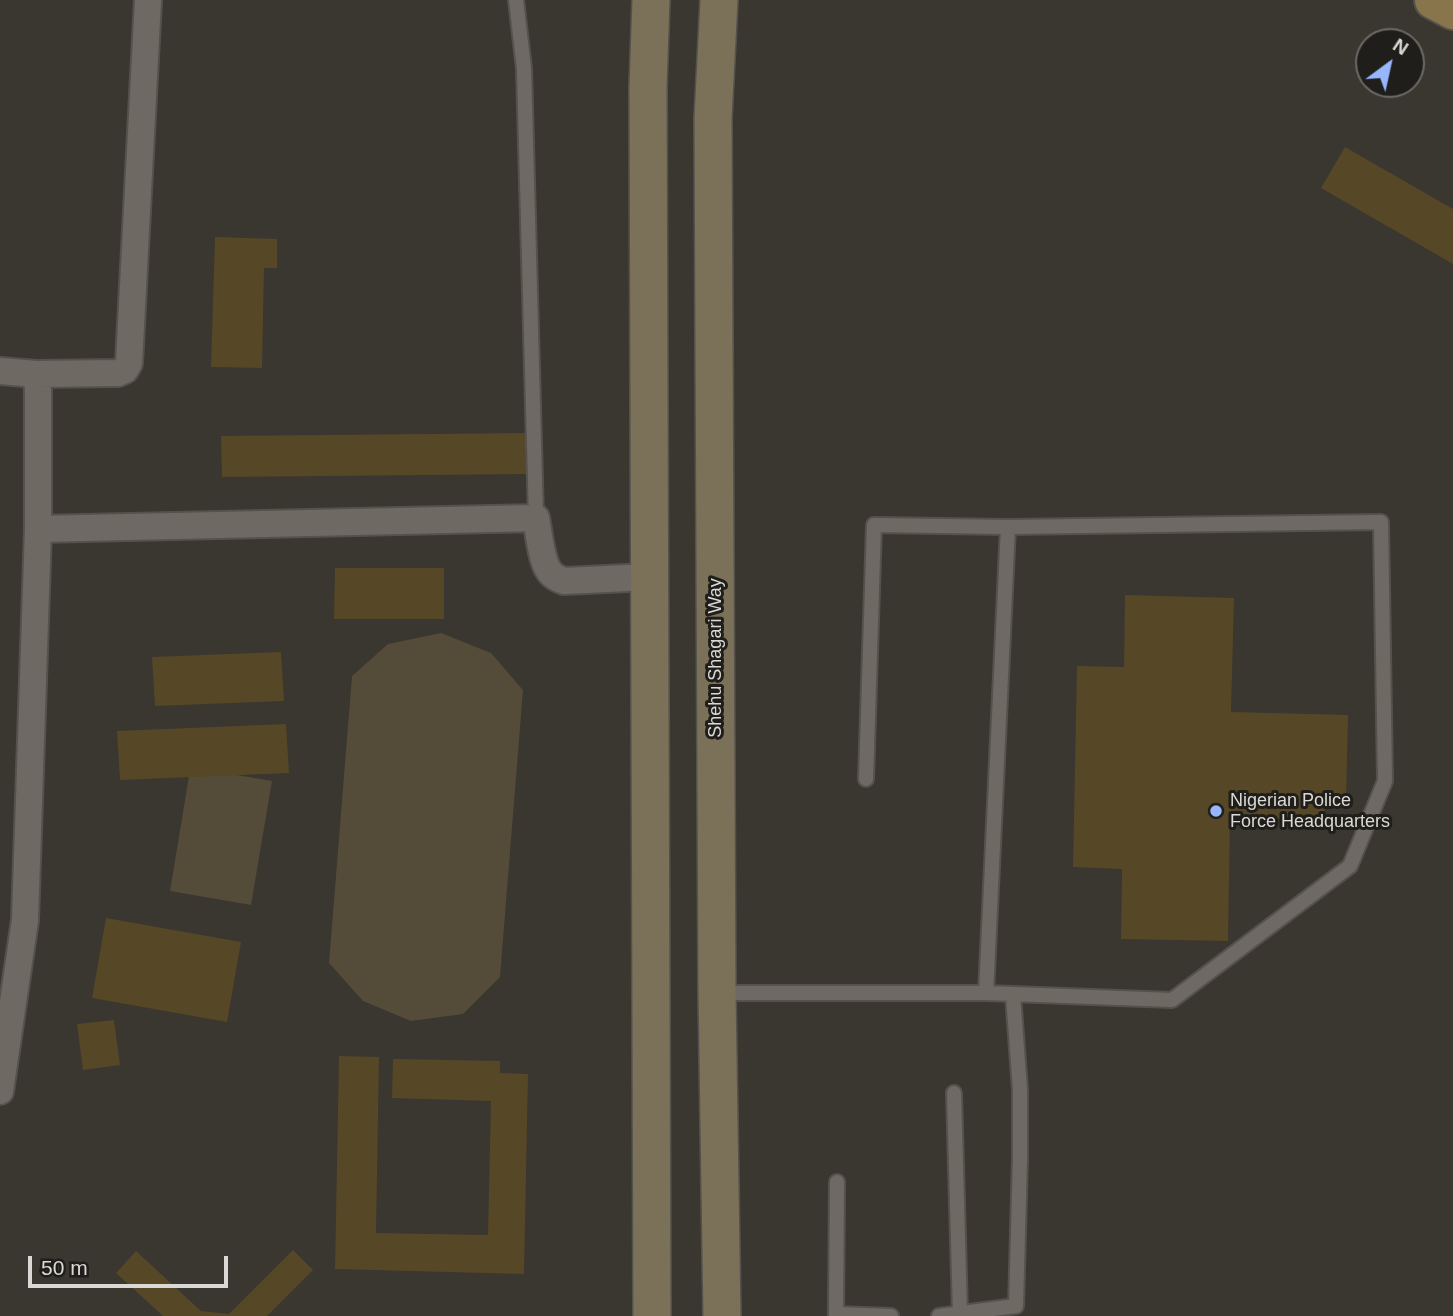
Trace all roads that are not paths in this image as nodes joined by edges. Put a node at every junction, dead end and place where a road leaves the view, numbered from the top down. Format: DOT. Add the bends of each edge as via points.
graph roads {
  1 [pos="148,0"];
  2 [pos="516,0"];
  3 [pos="651,0"];
  4 [pos="719,0"];
  5 [pos="1434,0"];
  6 [pos="1453,10"];
  7 [pos="0,371"];
  8 [pos="36,374"];
  9 [pos="536,518"];
  10 [pos="1008,527"];
  11 [pos="38,529"];
  12 [pos="649,577"];
  13 [pos="866,779"];
  14 [pos="717,993"];
  15 [pos="986,993"];
  16 [pos="1013,995"];
  17 [pos="0,1091"];
  18 [pos="954,1093"];
  19 [pos="837,1182"];
  20 [pos="648,1305"];
  21 [pos="960,1313"];
  22 [pos="722,1316"];
  23 [pos="891,1316"];
  24 [pos="939,1316"];
  1 -- 8 [label="street" via="129,363 118,373"];
  2 -- 9 [label="lane" via="524,69"];
  3 -- 12 [label="main road"];
  4 -- 14 [label="main road, Shehu Shagari Way" via="713,118"];
  5 -- 6 [label="main road"];
  7 -- 8 [label="street"];
  8 -- 11 [label="street"];
  9 -- 11 [label="street"];
  9 -- 12 [label="street" via="546,564 556,578 564,582"];
  10 -- 13 [label="lane" via="874,525"];
  10 -- 15 [label="lane"];
  10 -- 16 [label="lane" via="1381,522 1385,781 1350,866 1171,1000"];
  11 -- 17 [label="street" via="25,920"];
  12 -- 20 [label="main road"];
  14 -- 15 [label="lane"];
  14 -- 22 [label="main road, Shehu Shagari Way"];
  15 -- 16 [label="lane"];
  16 -- 21 [label="lane" via="1020,1090 1016,1306"];
  18 -- 21 [label="lane"];
  19 -- 23 [label="lane" via="836,1314"];
  21 -- 24 [label="lane"];
}
